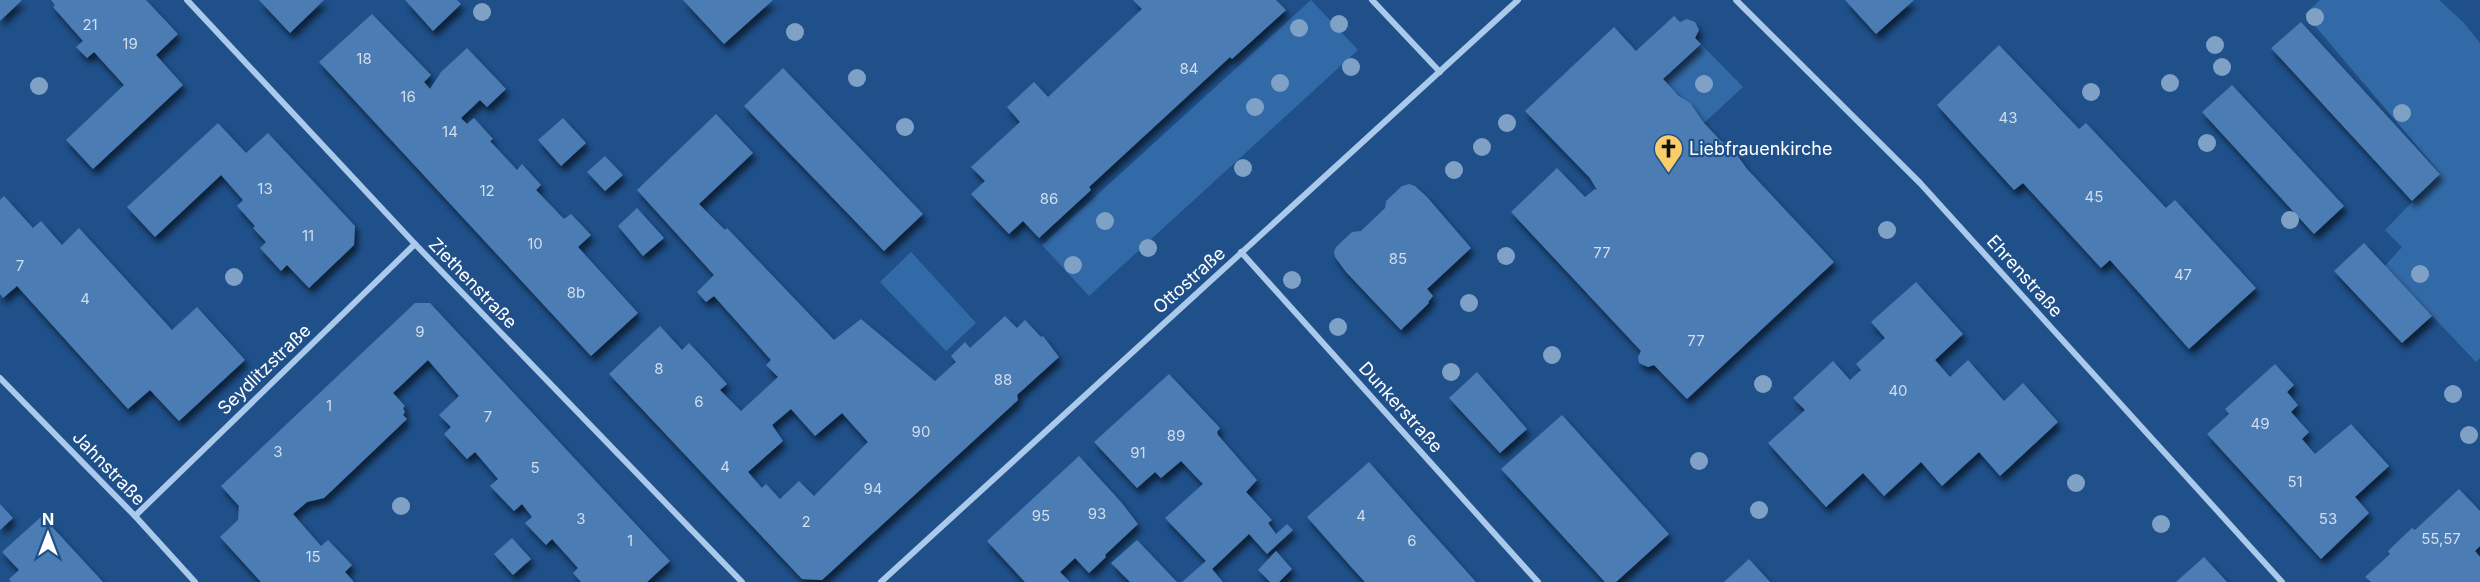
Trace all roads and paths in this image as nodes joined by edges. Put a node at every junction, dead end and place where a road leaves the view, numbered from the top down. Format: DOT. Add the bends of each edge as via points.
graph roads {
  1 [pos="187,0"];
  2 [pos="1372,0"];
  3 [pos="1518,0"];
  4 [pos="1736,0"];
  5 [pos="1440,72"];
  6 [pos="415,244"];
  7 [pos="1241,252"];
  8 [pos="0,378"];
  9 [pos="135,516"];
  10 [pos="195,582"];
  11 [pos="742,582"];
  12 [pos="881,582"];
  13 [pos="1538,582"];
  14 [pos="2282,582"];
  1 -- 6 [label="street, Ziethenstraße"];
  2 -- 5 [label="street"];
  3 -- 5 [label="street, Ottostraße"];
  4 -- 14 [label="street, Ehrenstraße" via="1920,183"];
  5 -- 7 [label="street, Ottostraße"];
  6 -- 9 [label="street, Seydlitzstraße"];
  6 -- 11 [label="street, Ziethenstraße"];
  7 -- 12 [label="street, Ottostraße"];
  7 -- 13 [label="street, Dunkerstraße"];
  8 -- 9 [label="street, Jahnstraße"];
  9 -- 10 [label="street, Jahnstraße"];
}
